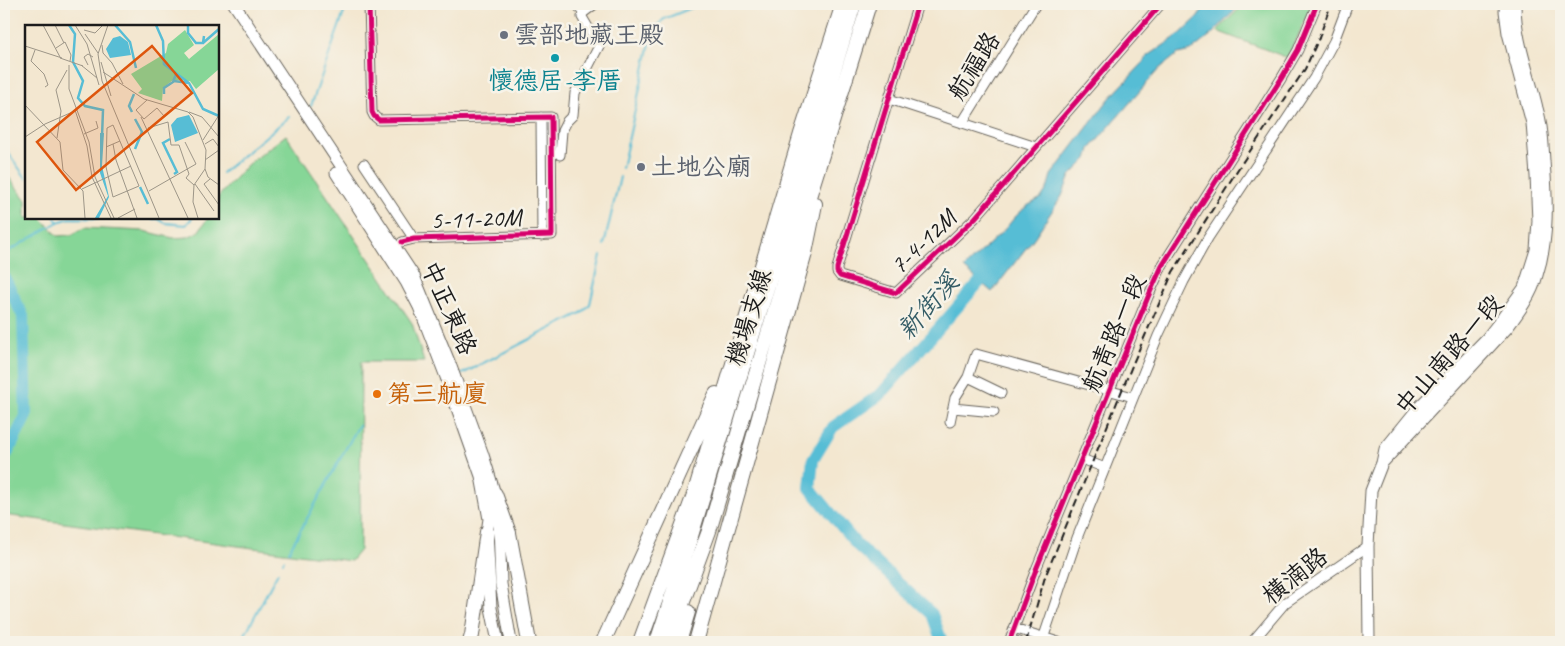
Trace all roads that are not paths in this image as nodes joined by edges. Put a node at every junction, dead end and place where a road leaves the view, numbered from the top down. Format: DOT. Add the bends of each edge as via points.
graph roads {
  1 [pos="226,4"];
  2 [pos="234,4"];
  3 [pos="369,4"];
  4 [pos="577,4"];
  5 [pos="595,4"];
  6 [pos="843,4"];
  7 [pos="854,4"];
  8 [pos="869,4"];
  9 [pos="918,4"];
  10 [pos="1036,4"];
  11 [pos="1161,4"];
  12 [pos="1317,4"];
  13 [pos="1348,4"];
  14 [pos="1506,4"];
  15 [pos="1515,4"];
  16 [pos="583,13"];
  17 [pos="889,99"];
  18 [pos="541,117"];
  19 [pos="962,123"];
  20 [pos="832,124"];
  21 [pos="1036,147"];
  22 [pos="560,155"];
  23 [pos="364,164"];
  24 [pos="816,199"];
  25 [pos="542,236"];
  26 [pos="414,239"];
  27 [pos="402,242"];
  28 [pos="732,365"];
  29 [pos="968,377"];
  30 [pos="1110,390"];
  31 [pos="1000,393"];
  32 [pos="1133,397"];
  33 [pos="953,408"];
  34 [pos="994,412"];
  35 [pos="950,422"];
  36 [pos="1082,459"];
  37 [pos="1382,463"];
  38 [pos="1105,468"];
  39 [pos="495,494"];
  40 [pos="487,532"];
  41 [pos="1368,546"];
  42 [pos="669,561"];
  43 [pos="1014,628"];
  44 [pos="1042,640"];
  45 [pos="1009,641"];
  46 [pos="470,642"];
  47 [pos="498,642"];
  48 [pos="512,642"];
  49 [pos="529,642"];
  50 [pos="604,642"];
  51 [pos="633,642"];
  52 [pos="640,642"];
  53 [pos="657,642"];
  54 [pos="668,642"];
  55 [pos="679,642"];
  56 [pos="696,642"];
  57 [pos="1019,642"];
  58 [pos="1058,642"];
  59 [pos="1252,642"];
  60 [pos="1369,642"];
  1 -- 40 [label="main road, 中正東路" via="414,298 481,476 489,519"];
  2 -- 39 [label="main road, 中正東路" via="414,276 450,364"];
  3 -- 18 [label="street" via="372,112 379,120"];
  4 -- 16 [label="street"];
  5 -- 16 [label="street"];
  6 -- 28 [label="highway"];
  7 -- 53 [label="highway, 機場支線"];
  8 -- 20 [label="highway, 機場支線"];
  9 -- 17 [label="street, 7-4-12M"];
  10 -- 19 [label="street, 航福路"];
  11 -- 21 [label="street, 7-4-12M"];
  12 -- 30 [label="street, 航青路一段" via="1298,50 1281,79 1162,266"];
  13 -- 32 [label="street, 航青路一段" via="1334,41 1314,78 1191,268"];
  14 -- 37 [label="main road, 中山南路一段" via="1508,33 1532,123 1537,194 1536,250 1524,288 1512,307 1487,338 1420,407 1385,449"];
  15 -- 37 [label="main road, 中山南路一段" via="1517,33 1542,132 1546,228 1537,277 1507,328"];
  16 -- 22 [label="street" via="582,18 599,46 575,93 573,114 562,131"];
  17 -- 19 [label="street"];
  17 -- 21 [label="street, 7-4-12M" via="837,268 840,276 896,292 975,218"];
  18 -- 25 [label="street"];
  18 -- 25 [label="street, 5-11-20M" via="551,117 552,235"];
  19 -- 21 [label="street"];
  20 -- 24 [label="highway" via="827,161"];
  20 -- 54 [label="highway, 機場支線" via="709,531"];
  23 -- 26 [label="street"];
  24 -- 55 [label="highway" via="735,471"];
  24 -- 56 [label="highway" via="805,252"];
  25 -- 26 [label="street, 5-11-20M"];
  26 -- 27 [label="street, 5-11-20M"];
  28 -- 42 [label="highway" via="695,492"];
  28 -- 50 [label="highway"];
  29 -- 30 [label="street" via="976,354"];
  29 -- 31 [label="street"];
  29 -- 33 [label="street" via="955,398"];
  30 -- 32 [label="street"];
  30 -- 36 [label="street, 航青路一段"];
  32 -- 38 [label="street, 航青路一段"];
  33 -- 34 [label="street"];
  33 -- 35 [label="street"];
  36 -- 38 [label="street"];
  36 -- 43 [label="street, 航青路一段"];
  37 -- 41 [label="main road, 中山南路一段" via="1371,491"];
  38 -- 44 [label="street, 航青路一段"];
  39 -- 48 [label="main road, 中正東路" via="501,584"];
  39 -- 49 [label="highway" via="509,533"];
  40 -- 46 [label="highway"];
  40 -- 47 [label="main road, 中正東路" via="491,608"];
  41 -- 59 [label="street, 橫湳路" via="1285,603"];
  41 -- 60 [label="main road, 中山南路一段"];
  42 -- 51 [label="highway"];
  42 -- 52 [label="highway"];
  43 -- 44 [label="street"];
  43 -- 45 [label="street, 航青路一段"];
  44 -- 58 [label="street"];
  45 -- 57 [label="street"];
}
